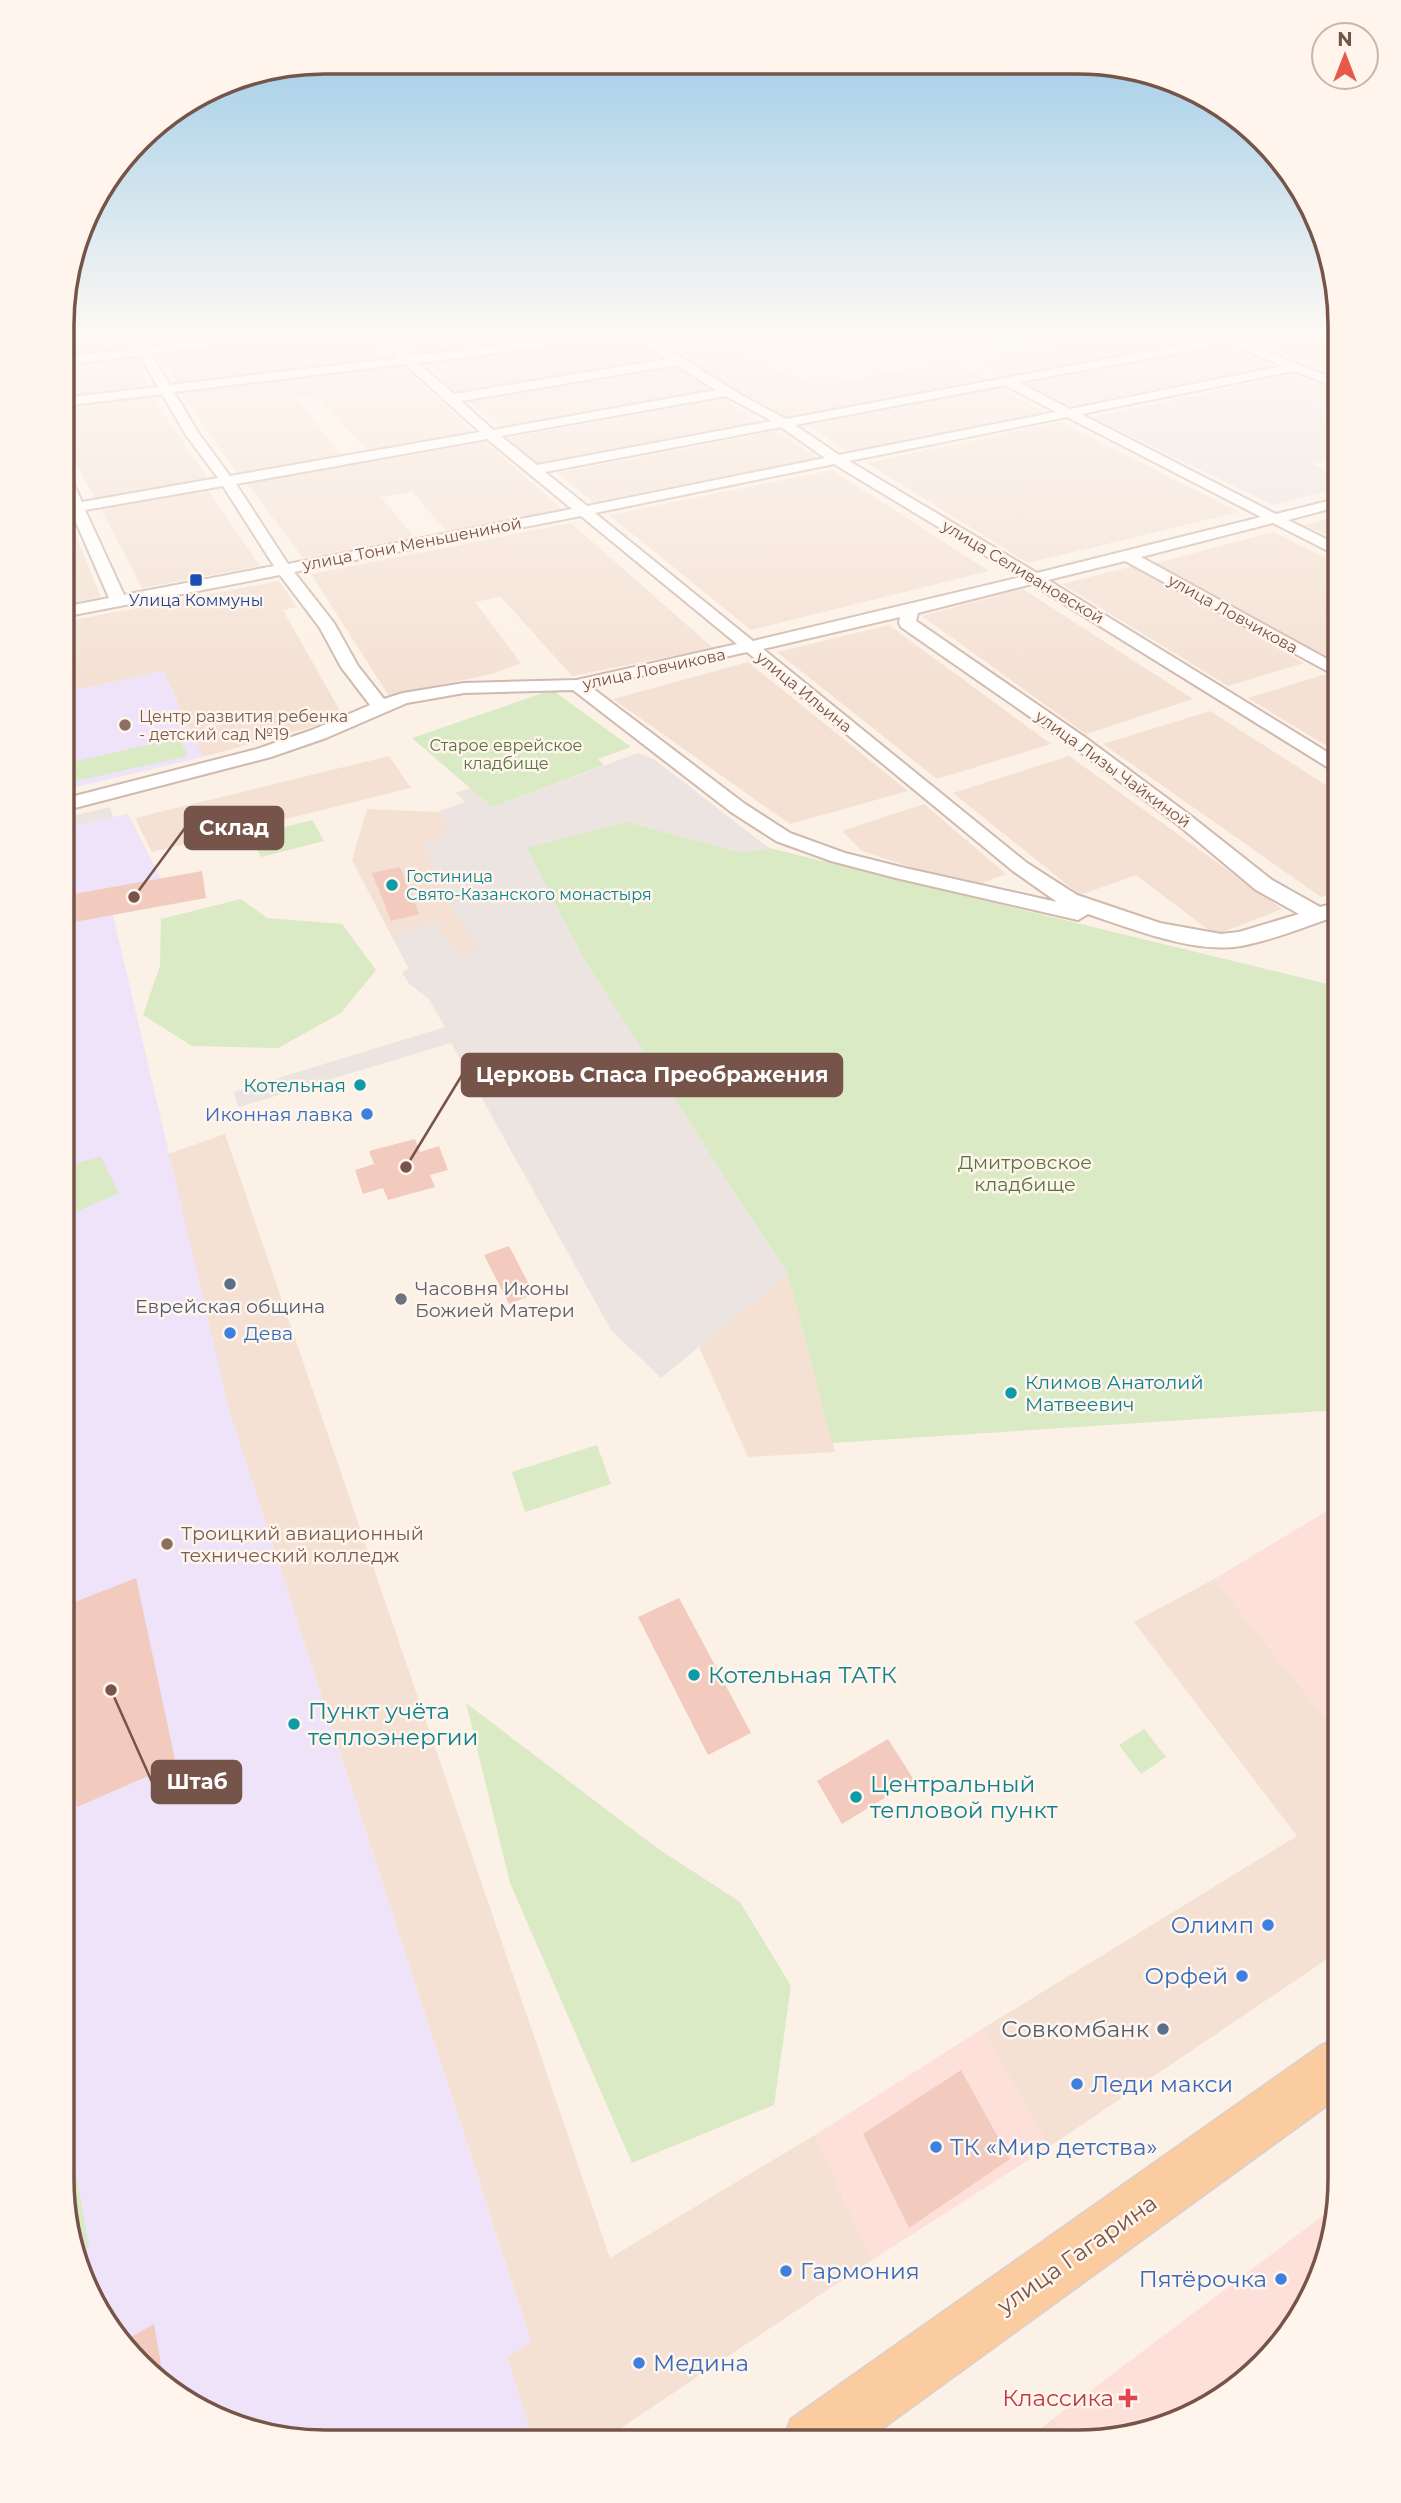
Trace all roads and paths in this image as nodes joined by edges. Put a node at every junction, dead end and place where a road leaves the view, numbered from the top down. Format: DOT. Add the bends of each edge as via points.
graph roads {
  1 [pos="203,450"];
  2 [pos="408,450"];
  3 [pos="509,450"];
  4 [pos="642,450"];
  5 [pos="823,450"];
  6 [pos="887,450"];
  7 [pos="1139,450"];
  8 [pos="837,460"];
  9 [pos="534,470"];
  10 [pos="226,482"];
  11 [pos="1328,505"];
  12 [pos="74,507"];
  13 [pos="583,511"];
  14 [pos="74,516"];
  15 [pos="1272,519"];
  16 [pos="1328,546"];
  17 [pos="1126,555"];
  18 [pos="284,569"];
  19 [pos="1035,579"];
  20 [pos="118,601"];
  21 [pos="74,610"];
  22 [pos="909,617"];
  23 [pos="750,649"];
  24 [pos="1328,666"];
  25 [pos="578,685"];
  26 [pos="380,706"];
  27 [pos="1328,762"];
  28 [pos="74,802"];
  29 [pos="1328,912"];
  30 [pos="1328,912"];
  31 [pos="1155,929"];
  32 [pos="1328,2073"];
  33 [pos="828,2430"];
  1 -- 10 [label="street"];
  2 -- 10 [label="street"];
  3 -- 9 [label="street, улица Ильина"];
  4 -- 9 [label="street"];
  5 -- 8 [label="street, улица Селивановской"];
  6 -- 8 [label="street, улица Тони Меньшениной"];
  7 -- 15 [label="street"];
  8 -- 13 [label="street, улица Тони Меньшениной"];
  8 -- 19 [label="street, улица Селивановской"];
  9 -- 13 [label="street, улица Ильина"];
  10 -- 12 [label="street"];
  10 -- 18 [label="street"];
  11 -- 15 [label="street, улица Ловчикова"];
  13 -- 18 [label="street, улица Тони Меньшениной"];
  13 -- 23 [label="street, улица Ильина"];
  14 -- 20 [label="street"];
  15 -- 16 [label="street"];
  15 -- 17 [label="street, улица Ловчикова"];
  17 -- 19 [label="street, улица Ловчикова"];
  17 -- 24 [label="street, улица Ловчикова"];
  18 -- 20 [label="street, улица Тони Меньшениной"];
  18 -- 26 [label="street"];
  19 -- 22 [label="street, улица Ловчикова"];
  19 -- 27 [label="street, улица Селивановской"];
  20 -- 21 [label="street, улица Тони Меньшениной"];
  22 -- 23 [label="street, улица Ловчикова" via="882,617"];
  22 -- 29 [label="street, улица Лизы Чайкиной" via="1184,820 1264,885"];
  23 -- 25 [label="street, улица Ловчикова"];
  23 -- 31 [label="street, улица Ильина" via="1020,867 1069,900"];
  25 -- 26 [label="street, улица Ловчикова" via="464,688"];
  25 -- 31 [label="street, улица Ильина" via="738,808 783,837 903,874"];
  26 -- 28 [label="street, улица Ловчикова" via="264,753"];
  30 -- 31 [label="street, улица Ильина" via="1221,941"];
  32 -- 33 [label="main road, улица Гагарина"];
}
